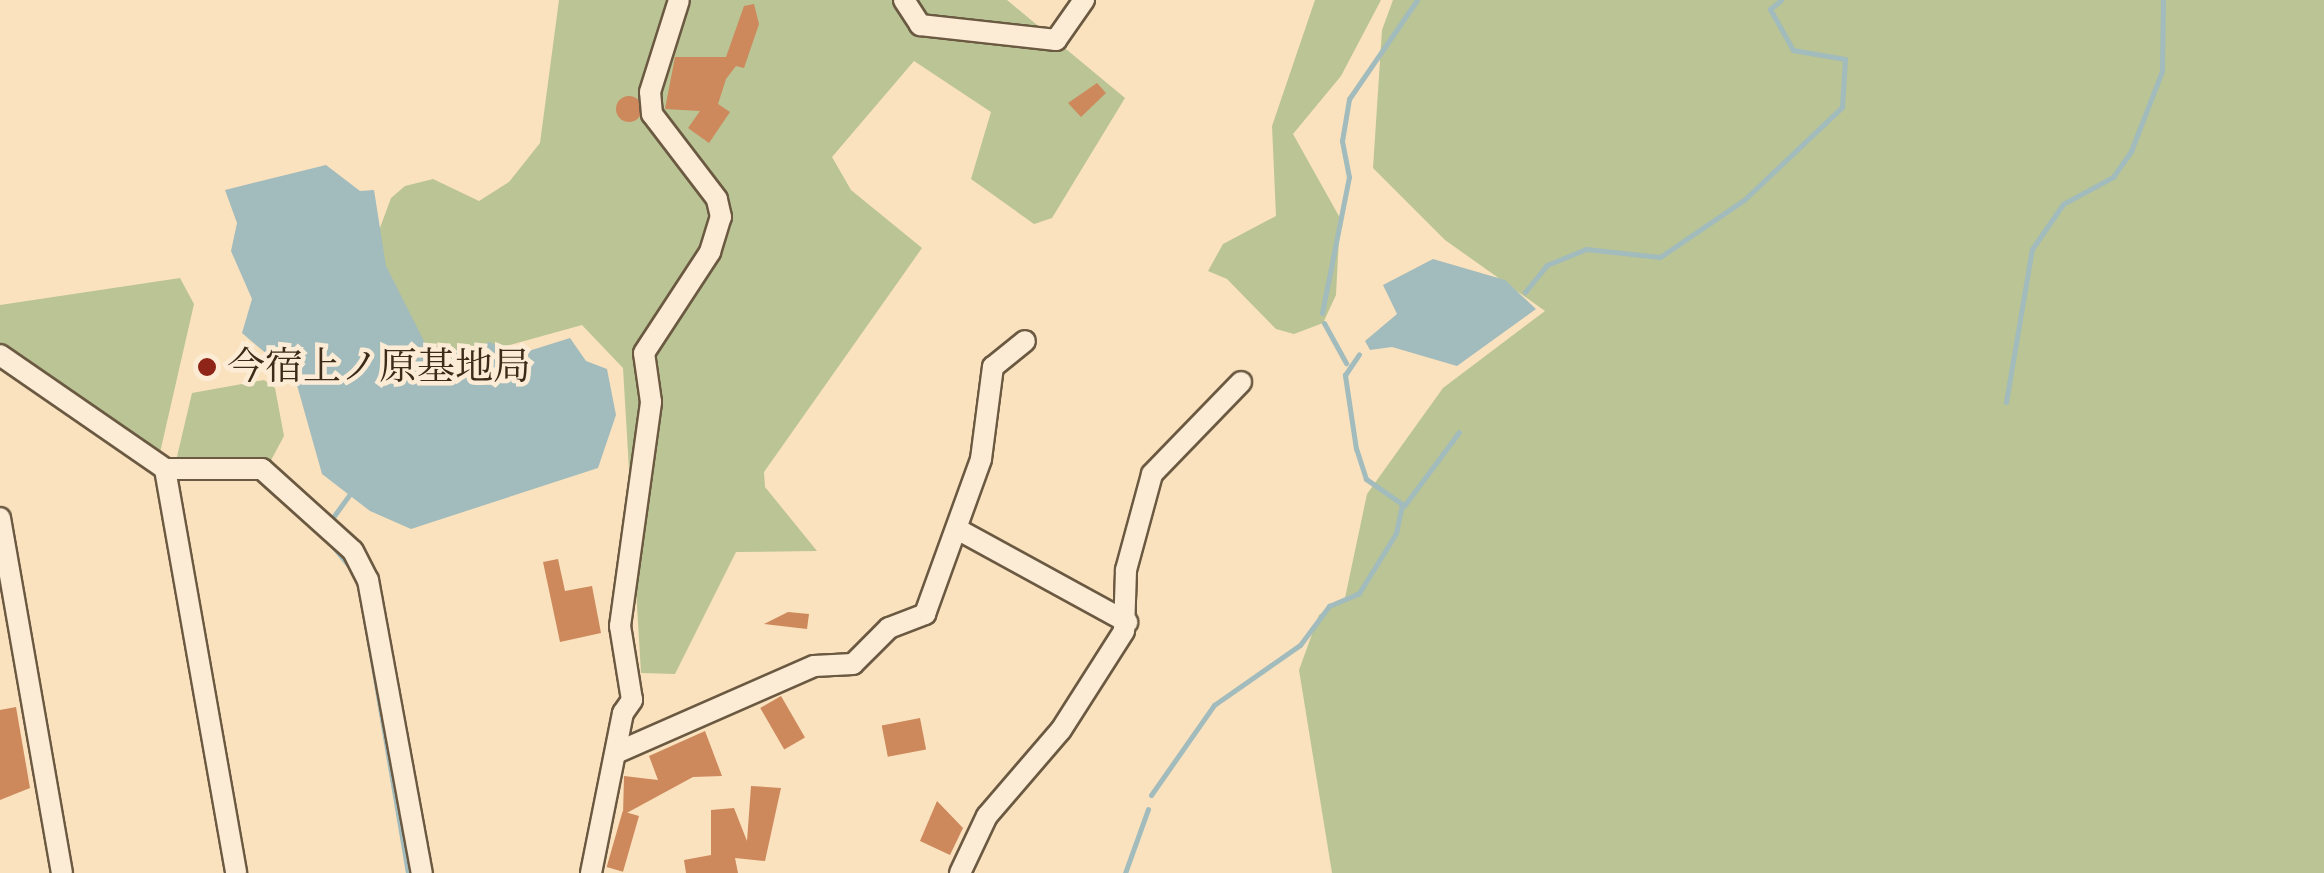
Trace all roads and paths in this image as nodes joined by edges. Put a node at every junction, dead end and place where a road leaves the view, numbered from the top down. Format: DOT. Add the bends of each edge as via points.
graph roads {
  1 [pos="679,0"];
  2 [pos="904,0"];
  3 [pos="1084,0"];
  4 [pos="1025,341"];
  5 [pos="0,355"];
  6 [pos="1241,382"];
  7 [pos="165,469"];
  8 [pos="0,518"];
  9 [pos="960,530"];
  10 [pos="1127,622"];
  11 [pos="618,752"];
  12 [pos="62,873"];
  13 [pos="236,873"];
  14 [pos="422,873"];
  15 [pos="591,873"];
  16 [pos="960,873"];
  1 -- 11 [label="street" via="650,92 652,114 718,199 721,217 710,252 644,353 650,402 620,626 632,700"];
  2 -- 3 [label="street" via="920,25 1056,40"];
  4 -- 9 [label="street" via="993,367 981,459"];
  5 -- 7 [label="street"];
  6 -- 10 [label="street" via="1152,474 1126,570"];
  7 -- 13 [label="street"];
  7 -- 14 [label="street" via="262,469 353,552 368,580"];
  8 -- 12 [label="street"];
  9 -- 10 [label="street"];
  9 -- 11 [label="street" via="926,614 889,628 853,664 814,666"];
  10 -- 16 [label="street" via="1061,730 987,816"];
  11 -- 15 [label="street"];
}
